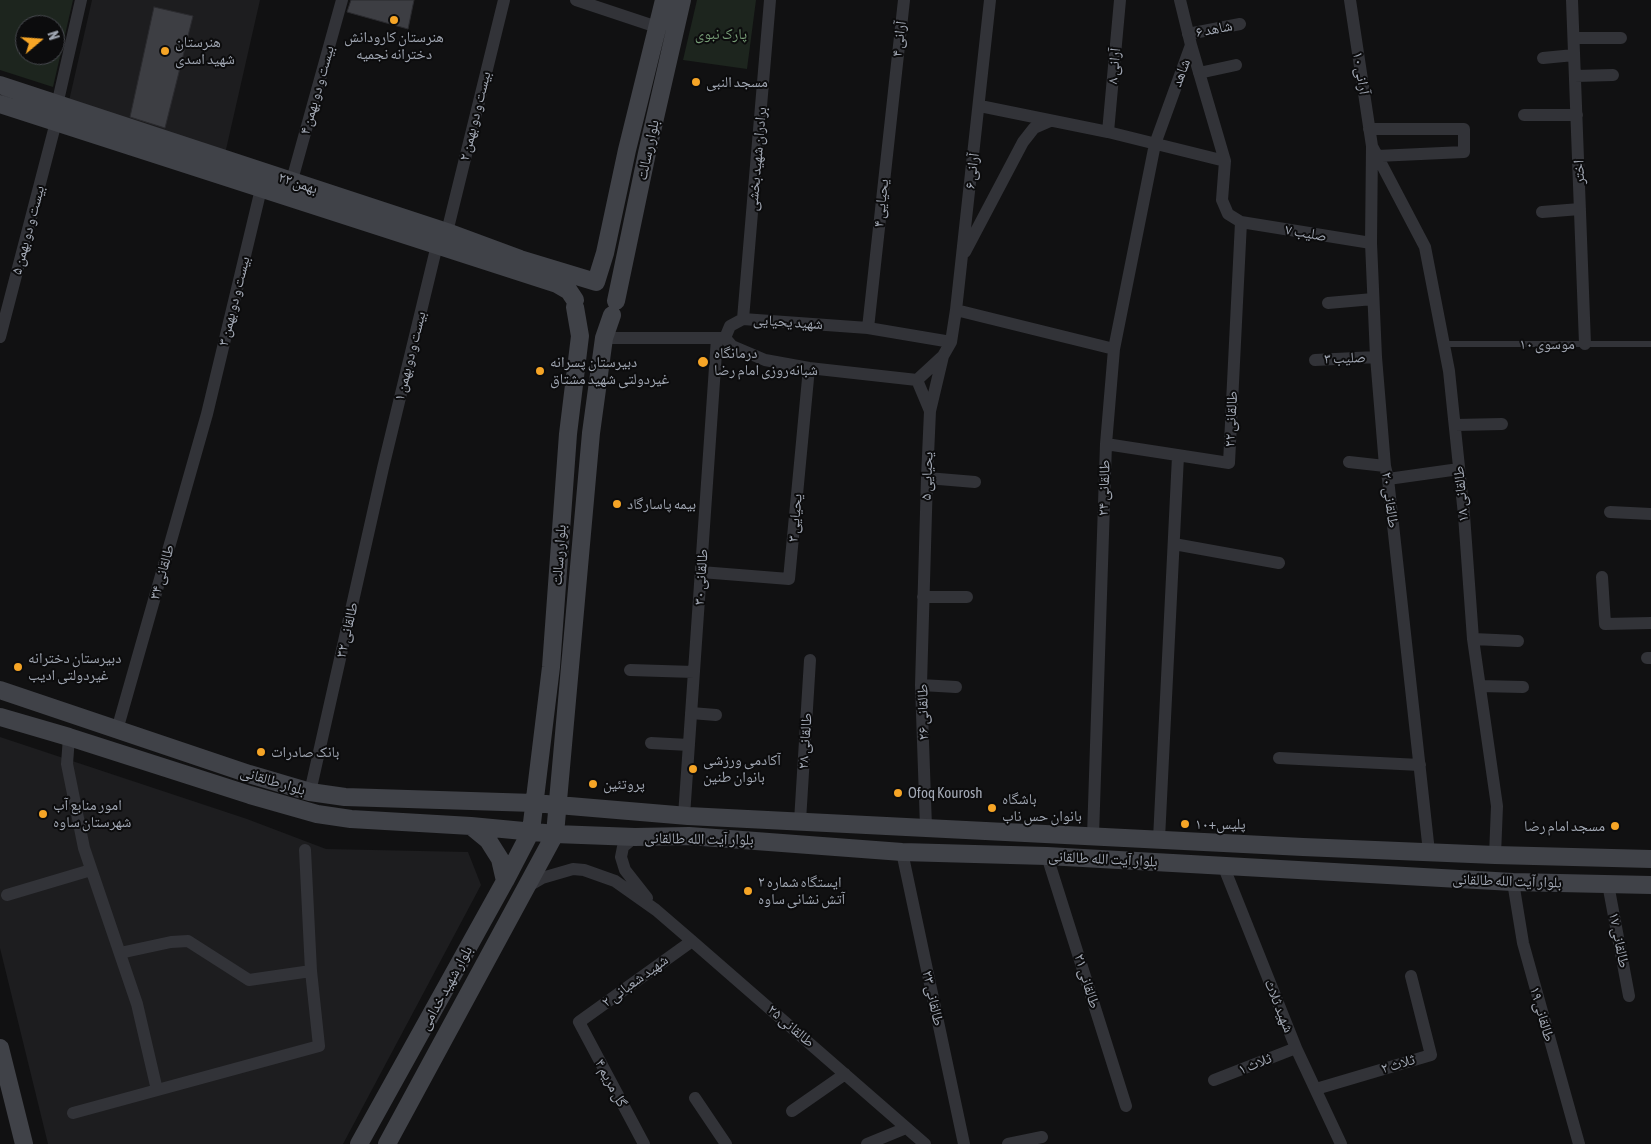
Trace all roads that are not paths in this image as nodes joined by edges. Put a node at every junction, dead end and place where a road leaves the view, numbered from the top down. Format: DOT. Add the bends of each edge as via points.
graph roads {
  1 [pos="81,0"];
  2 [pos="342,0"];
  3 [pos="504,0"];
  4 [pos="576,0"];
  5 [pos="664,0"];
  6 [pos="682,0"];
  7 [pos="770,0"];
  8 [pos="904,0"];
  9 [pos="990,0"];
  10 [pos="1120,0"];
  11 [pos="1180,0"];
  12 [pos="1350,0"];
  13 [pos="1572,0"];
  14 [pos="1240,24"];
  15 [pos="657,27"];
  16 [pos="1574,38"];
  17 [pos="1621,38"];
  18 [pos="1189,39"];
  19 [pos="1574,54"];
  20 [pos="1543,58"];
  21 [pos="1236,65"];
  22 [pos="1198,73"];
  23 [pos="1614,75"];
  24 [pos="1575,76"];
  25 [pos="895,77"];
  26 [pos="0,85"];
  27 [pos="0,104"];
  28 [pos="57,104"];
  29 [pos="980,106"];
  30 [pos="1524,115"];
  31 [pos="1577,115"];
  32 [pos="1050,121"];
  33 [pos="56,122"];
  34 [pos="1369,129"];
  35 [pos="1108,132"];
  36 [pos="1155,144"];
  37 [pos="1374,151"];
  38 [pos="1225,161"];
  39 [pos="292,180"];
  40 [pos="261,189"];
  41 [pos="1580,209"];
  42 [pos="1542,212"];
  43 [pos="1241,222"];
  44 [pos="442,238"];
  45 [pos="1370,244"];
  46 [pos="962,258"];
  47 [pos="596,282"];
  48 [pos="1373,299"];
  49 [pos="1328,303"];
  50 [pos="575,304"];
  51 [pos="614,308"];
  52 [pos="956,310"];
  53 [pos="743,318"];
  54 [pos="868,328"];
  55 [pos="0,337"];
  56 [pos="604,338"];
  57 [pos="721,338"];
  58 [pos="951,342"];
  59 [pos="1444,344"];
  60 [pos="1585,344"];
  61 [pos="1651,344"];
  62 [pos="1114,349"];
  63 [pos="943,356"];
  64 [pos="1376,357"];
  65 [pos="1315,360"];
  66 [pos="809,368"];
  67 [pos="917,380"];
  68 [pos="930,411"];
  69 [pos="207,414"];
  70 [pos="1502,424"];
  71 [pos="1454,425"];
  72 [pos="1106,444"];
  73 [pos="1178,456"];
  74 [pos="1349,462"];
  75 [pos="1386,466"];
  76 [pos="383,468"];
  77 [pos="1459,469"];
  78 [pos="927,478"];
  79 [pos="1388,479"];
  80 [pos="975,482"];
  81 [pos="1610,512"];
  82 [pos="1651,514"];
  83 [pos="1174,544"];
  84 [pos="1280,563"];
  85 [pos="701,572"];
  86 [pos="1602,578"];
  87 [pos="923,597"];
  88 [pos="967,597"];
  89 [pos="1651,623"];
  90 [pos="1472,639"];
  91 [pos="1518,641"];
  92 [pos="810,660"];
  93 [pos="630,670"];
  94 [pos="694,672"];
  95 [pos="922,686"];
  96 [pos="1480,686"];
  97 [pos="956,687"];
  98 [pos="1523,687"];
  99 [pos="0,690"];
  100 [pos="691,713"];
  101 [pos="716,715"];
  102 [pos="0,717"];
  103 [pos="116,730"];
  104 [pos="69,737"];
  105 [pos="651,743"];
  106 [pos="689,745"];
  107 [pos="1279,758"];
  108 [pos="1420,765"];
  109 [pos="310,792"];
  110 [pos="534,803"];
  111 [pos="558,805"];
  112 [pos="684,816"];
  113 [pos="743,819"];
  114 [pos="800,822"];
  115 [pos="471,826"];
  116 [pos="926,827"];
  117 [pos="530,831"];
  118 [pos="555,834"];
  119 [pos="1093,836"];
  120 [pos="635,837"];
  121 [pos="742,839"];
  122 [pos="1159,839"];
  123 [pos="1223,843"];
  124 [pos="305,850"];
  125 [pos="902,852"];
  126 [pos="1428,852"];
  127 [pos="1495,855"];
  128 [pos="1047,856"];
  129 [pos="1651,859"];
  130 [pos="1223,866"];
  131 [pos="91,870"];
  132 [pos="505,881"];
  133 [pos="1513,882"];
  134 [pos="1608,884"];
  135 [pos="1651,885"];
  136 [pos="524,888"];
  137 [pos="7,895"];
  138 [pos="656,910"];
  139 [pos="692,940"];
  140 [pos="120,953"];
  141 [pos="312,971"];
  142 [pos="1411,976"];
  143 [pos="1629,996"];
  144 [pos="579,1022"];
  145 [pos="0,1048"];
  146 [pos="1296,1048"];
  147 [pos="845,1074"];
  148 [pos="1214,1080"];
  149 [pos="1316,1089"];
  150 [pos="157,1090"];
  151 [pos="696,1098"];
  152 [pos="1126,1106"];
  153 [pos="792,1112"];
  154 [pos="73,1113"];
  155 [pos="906,1128"];
  156 [pos="1042,1137"];
  157 [pos="24,1144"];
  158 [pos="360,1144"];
  159 [pos="387,1144"];
  160 [pos="644,1144"];
  161 [pos="726,1144"];
  162 [pos="867,1144"];
  163 [pos="925,1144"];
  164 [pos="964,1144"];
  165 [pos="1008,1144"];
  166 [pos="1341,1144"];
  167 [pos="1579,1144"];
  1 -- 28 [label="street"];
  2 -- 39 [label="street, بیست و دو بهمن ۴"];
  3 -- 44 [label="street, بیست و دو بهمن ۲"];
  4 -- 15 [label="street"];
  5 -- 15 [label="main road, بلوار رسالت"];
  6 -- 51 [label="main road, بلوار رسالت"];
  7 -- 53 [label="street, برادران شهید بخشی"];
  8 -- 25 [label="street, آرانی ۴"];
  9 -- 29 [label="street, آرانی ۶"];
  10 -- 35 [label="street, آرانی ۸"];
  11 -- 18 [label="street"];
  12 -- 34 [label="street, آرانی ۱۰"];
  13 -- 16 [label="street, اختر"];
  14 -- 18 [label="street, شاهد ۶"];
  15 -- 47 [label="main road, بلوار رسالت"];
  16 -- 17 [label="street"];
  16 -- 19 [label="street, اختر"];
  18 -- 22 [label="street"];
  18 -- 36 [label="street, شاهد"];
  19 -- 20 [label="street"];
  19 -- 24 [label="street, اختر"];
  21 -- 22 [label="street"];
  22 -- 38 [label="street"];
  23 -- 24 [label="street"];
  24 -- 31 [label="street, اختر"];
  25 -- 54 [label="street, یحیایی ۴"];
  26 -- 28 [label="main road, ۲۲ بهمن"];
  27 -- 33 [label="main road, ۲۲ بهمن"];
  28 -- 39 [label="main road, ۲۲ بهمن"];
  29 -- 32 [label="street"];
  29 -- 46 [label="street, آرانی ۶"];
  30 -- 31 [label="street"];
  31 -- 41 [label="street, اختر"];
  32 -- 35 [label="street"];
  32 -- 46 [label="street" via="1034,128 1023,142"];
  33 -- 40 [label="main road, ۲۲ بهمن"];
  33 -- 55 [label="street, بیست و دو بهمن ۵"];
  34 -- 37 [label="street, آرانی ۱۰"];
  34 -- 37 [label="street" via="1464,129 1464,152"];
  35 -- 36 [label="street"];
  36 -- 38 [label="street"];
  36 -- 62 [label="street, طالقانی ۲۴"];
  37 -- 45 [label="street, طالقانی ۲۰"];
  37 -- 59 [label="street, طالقانی ۱۸" via="1425,247"];
  38 -- 43 [label="street" via="1222,200 1228,214"];
  39 -- 44 [label="main road, ۲۲ بهمن"];
  40 -- 44 [label="main road, ۲۲ بهمن"];
  40 -- 69 [label="street, بیست و دو بهمن ۳"];
  41 -- 42 [label="street"];
  41 -- 60 [label="street, اختر"];
  43 -- 45 [label="street, صلیب ۷"];
  43 -- 73 [label="street, طالقانی ۲۲" via="1229,462"];
  44 -- 47 [label="main road, ۲۲ بهمن"];
  44 -- 50 [label="main road, ۲۲ بهمن" via="557,284 569,291"];
  44 -- 76 [label="street, بیست و دو بهمن ۱"];
  45 -- 48 [label="street, طالقانی ۲۰"];
  46 -- 52 [label="street, آرانی ۶"];
  47 -- 50 [label="main road" via="580,289"];
  47 -- 51 [label="main road" via="612,290"];
  48 -- 49 [label="street"];
  48 -- 64 [label="street, طالقانی ۲۰"];
  50 -- 51 [label="main road" via="578,313 588,322 601,322"];
  50 -- 110 [label="main road, بلوار رسالت" via="580,336 568,434 551,667"];
  51 -- 56 [label="main road, بلوار رسالت"];
  52 -- 58 [label="street, آرانی ۶"];
  52 -- 62 [label="street"];
  53 -- 54 [label="street, شهید یحیایی"];
  53 -- 57 [label="street, شهید یحیایی" via="730,326"];
  54 -- 58 [label="street, شهید یحیایی"];
  56 -- 57 [label="street"];
  56 -- 111 [label="main road, بلوار رسالت" via="591,433"];
  57 -- 66 [label="street" via="765,360"];
  57 -- 85 [label="street, طالقانی ۳۰"];
  58 -- 63 [label="street"];
  59 -- 60 [label="lane, موسوی ۱۰"];
  59 -- 71 [label="street, طالقانی ۱۸"];
  60 -- 61 [label="lane, موسوی ۱۰"];
  62 -- 72 [label="street, طالقانی ۲۴"];
  63 -- 67 [label="street"];
  63 -- 68 [label="street, یحیایی ۵"];
  64 -- 65 [label="street, صلیب ۳"];
  64 -- 75 [label="street, طالقانی ۲۰"];
  66 -- 67 [label="street"];
  66 -- 85 [label="street, یحیایی ۳" via="789,579"];
  67 -- 68 [label="street"];
  68 -- 78 [label="street, یحیایی ۵"];
  69 -- 103 [label="street, طالقانی ۳۴"];
  70 -- 71 [label="street"];
  71 -- 77 [label="street, طالقانی ۱۸"];
  72 -- 73 [label="street"];
  72 -- 119 [label="street, طالقانی ۲۴"];
  73 -- 83 [label="street"];
  74 -- 75 [label="street"];
  75 -- 79 [label="street, طالقانی ۲۰"];
  76 -- 109 [label="street, طالقانی ۳۲"];
  77 -- 79 [label="street"];
  77 -- 90 [label="street, طالقانی ۱۸"];
  78 -- 80 [label="street"];
  78 -- 87 [label="street, یحیایی ۵"];
  79 -- 108 [label="street, طالقانی ۲۰"];
  81 -- 82 [label="street"];
  83 -- 84 [label="street"];
  83 -- 122 [label="street"];
  85 -- 94 [label="street, طالقانی ۳۰"];
  86 -- 89 [label="street" via="1605,624"];
  87 -- 88 [label="street"];
  87 -- 95 [label="street, طالقانی ۲۶"];
  90 -- 91 [label="street"];
  90 -- 96 [label="street, طالقانی ۱۸"];
  92 -- 114 [label="street, طالقانی ۲۸"];
  93 -- 94 [label="street"];
  94 -- 100 [label="street, طالقانی ۳۰"];
  95 -- 97 [label="street"];
  95 -- 116 [label="street, طالقانی ۲۶"];
  96 -- 98 [label="street"];
  96 -- 127 [label="street, طالقانی ۱۸" via="1497,806"];
  99 -- 103 [label="main road, بلوار طالقانی"];
  100 -- 101 [label="street"];
  100 -- 106 [label="street, طالقانی ۳۰"];
  102 -- 104 [label="main road, بلوار طالقانی"];
  103 -- 109 [label="main road, بلوار طالقانی"];
  104 -- 115 [label="main road, بلوار طالقانی" via="317,814"];
  104 -- 131 [label="street" via="66,764"];
  105 -- 106 [label="street"];
  106 -- 112 [label="street, طالقانی ۳۰"];
  107 -- 108 [label="street"];
  108 -- 126 [label="street, طالقانی ۲۰"];
  109 -- 110 [label="main road, بلوار طالقانی" via="345,797"];
  110 -- 111 [label="main road, بلوار طالقانی"];
  110 -- 117 [label="main road, بلوار رسالت"];
  111 -- 112 [label="main road, بلوار آیت الله طالقانی"];
  111 -- 118 [label="main road, بلوار رسالت"];
  112 -- 113 [label="main road, بلوار آیت الله طالقانی"];
  113 -- 114 [label="main road, بلوار آیت الله طالقانی"];
  113 -- 121 [label="main road"];
  114 -- 116 [label="main road, بلوار آیت الله طالقانی"];
  115 -- 117 [label="main road, بلوار طالقانی"];
  115 -- 132 [label="main road" via="488,840 500,859"];
  116 -- 119 [label="main road, بلوار آیت الله طالقانی"];
  117 -- 118 [label="main road, بلوار طالقانی"];
  117 -- 132 [label="main road, بلوار شهید خدامی"];
  118 -- 120 [label="main road, بلوار آیت الله طالقانی"];
  118 -- 136 [label="main road, بلوار شهید خدامی"];
  119 -- 122 [label="main road, بلوار آیت الله طالقانی"];
  120 -- 121 [label="main road, بلوار آیت الله طالقانی"];
  120 -- 138 [label="street" via="623,847 621,857 626,870"];
  121 -- 125 [label="main road, بلوار آیت الله طالقانی"];
  122 -- 123 [label="main road, بلوار آیت الله طالقانی"];
  123 -- 126 [label="main road, بلوار آیت الله طالقانی"];
  123 -- 130 [label="main road"];
  124 -- 141 [label="street"];
  125 -- 128 [label="main road, بلوار آیت الله طالقانی"];
  125 -- 164 [label="street, طالقانی ۲۳"];
  126 -- 127 [label="main road, بلوار آیت الله طالقانی"];
  127 -- 129 [label="main road, بلوار آیت الله طالقانی"];
  128 -- 130 [label="main road, بلوار آیت الله طالقانی"];
  128 -- 152 [label="street, طالقانی ۲۱"];
  130 -- 133 [label="main road, بلوار آیت الله طالقانی"];
  130 -- 146 [label="street, شهید ثلاث"];
  131 -- 137 [label="street"];
  131 -- 140 [label="street"];
  132 -- 158 [label="main road, بلوار شهید خدامی"];
  133 -- 134 [label="main road, بلوار آیت الله طالقانی"];
  133 -- 167 [label="street, طالقانی ۱۹" via="1522,943"];
  134 -- 135 [label="main road, بلوار آیت الله طالقانی"];
  134 -- 143 [label="street, طالقانی ۱۷"];
  136 -- 138 [label="street" via="542,878 573,869 584,870 615,881"];
  136 -- 159 [label="main road, بلوار شهید خدامی"];
  138 -- 139 [label="street, طالقانی ۲۵"];
  139 -- 144 [label="street, شهید شعبانی ۲"];
  139 -- 147 [label="street, طالقانی ۲۵"];
  140 -- 141 [label="street" via="188,941 249,980"];
  140 -- 150 [label="street" via="137,1004"];
  141 -- 150 [label="street" via="319,1046"];
  142 -- 149 [label="street, ثلاث ۲" via="1430,1055"];
  144 -- 160 [label="street, گل مریم ۴"];
  145 -- 157 [label="main road"];
  146 -- 148 [label="street, ثلاث ۱"];
  146 -- 149 [label="street, شهید ثلاث"];
  147 -- 153 [label="street"];
  147 -- 155 [label="street, طالقانی ۲۵"];
  149 -- 166 [label="street, شهید ثلاث"];
  150 -- 154 [label="street"];
  151 -- 161 [label="street"];
  155 -- 162 [label="street"];
  155 -- 163 [label="street, طالقانی ۲۵"];
  156 -- 165 [label="street"];
}
